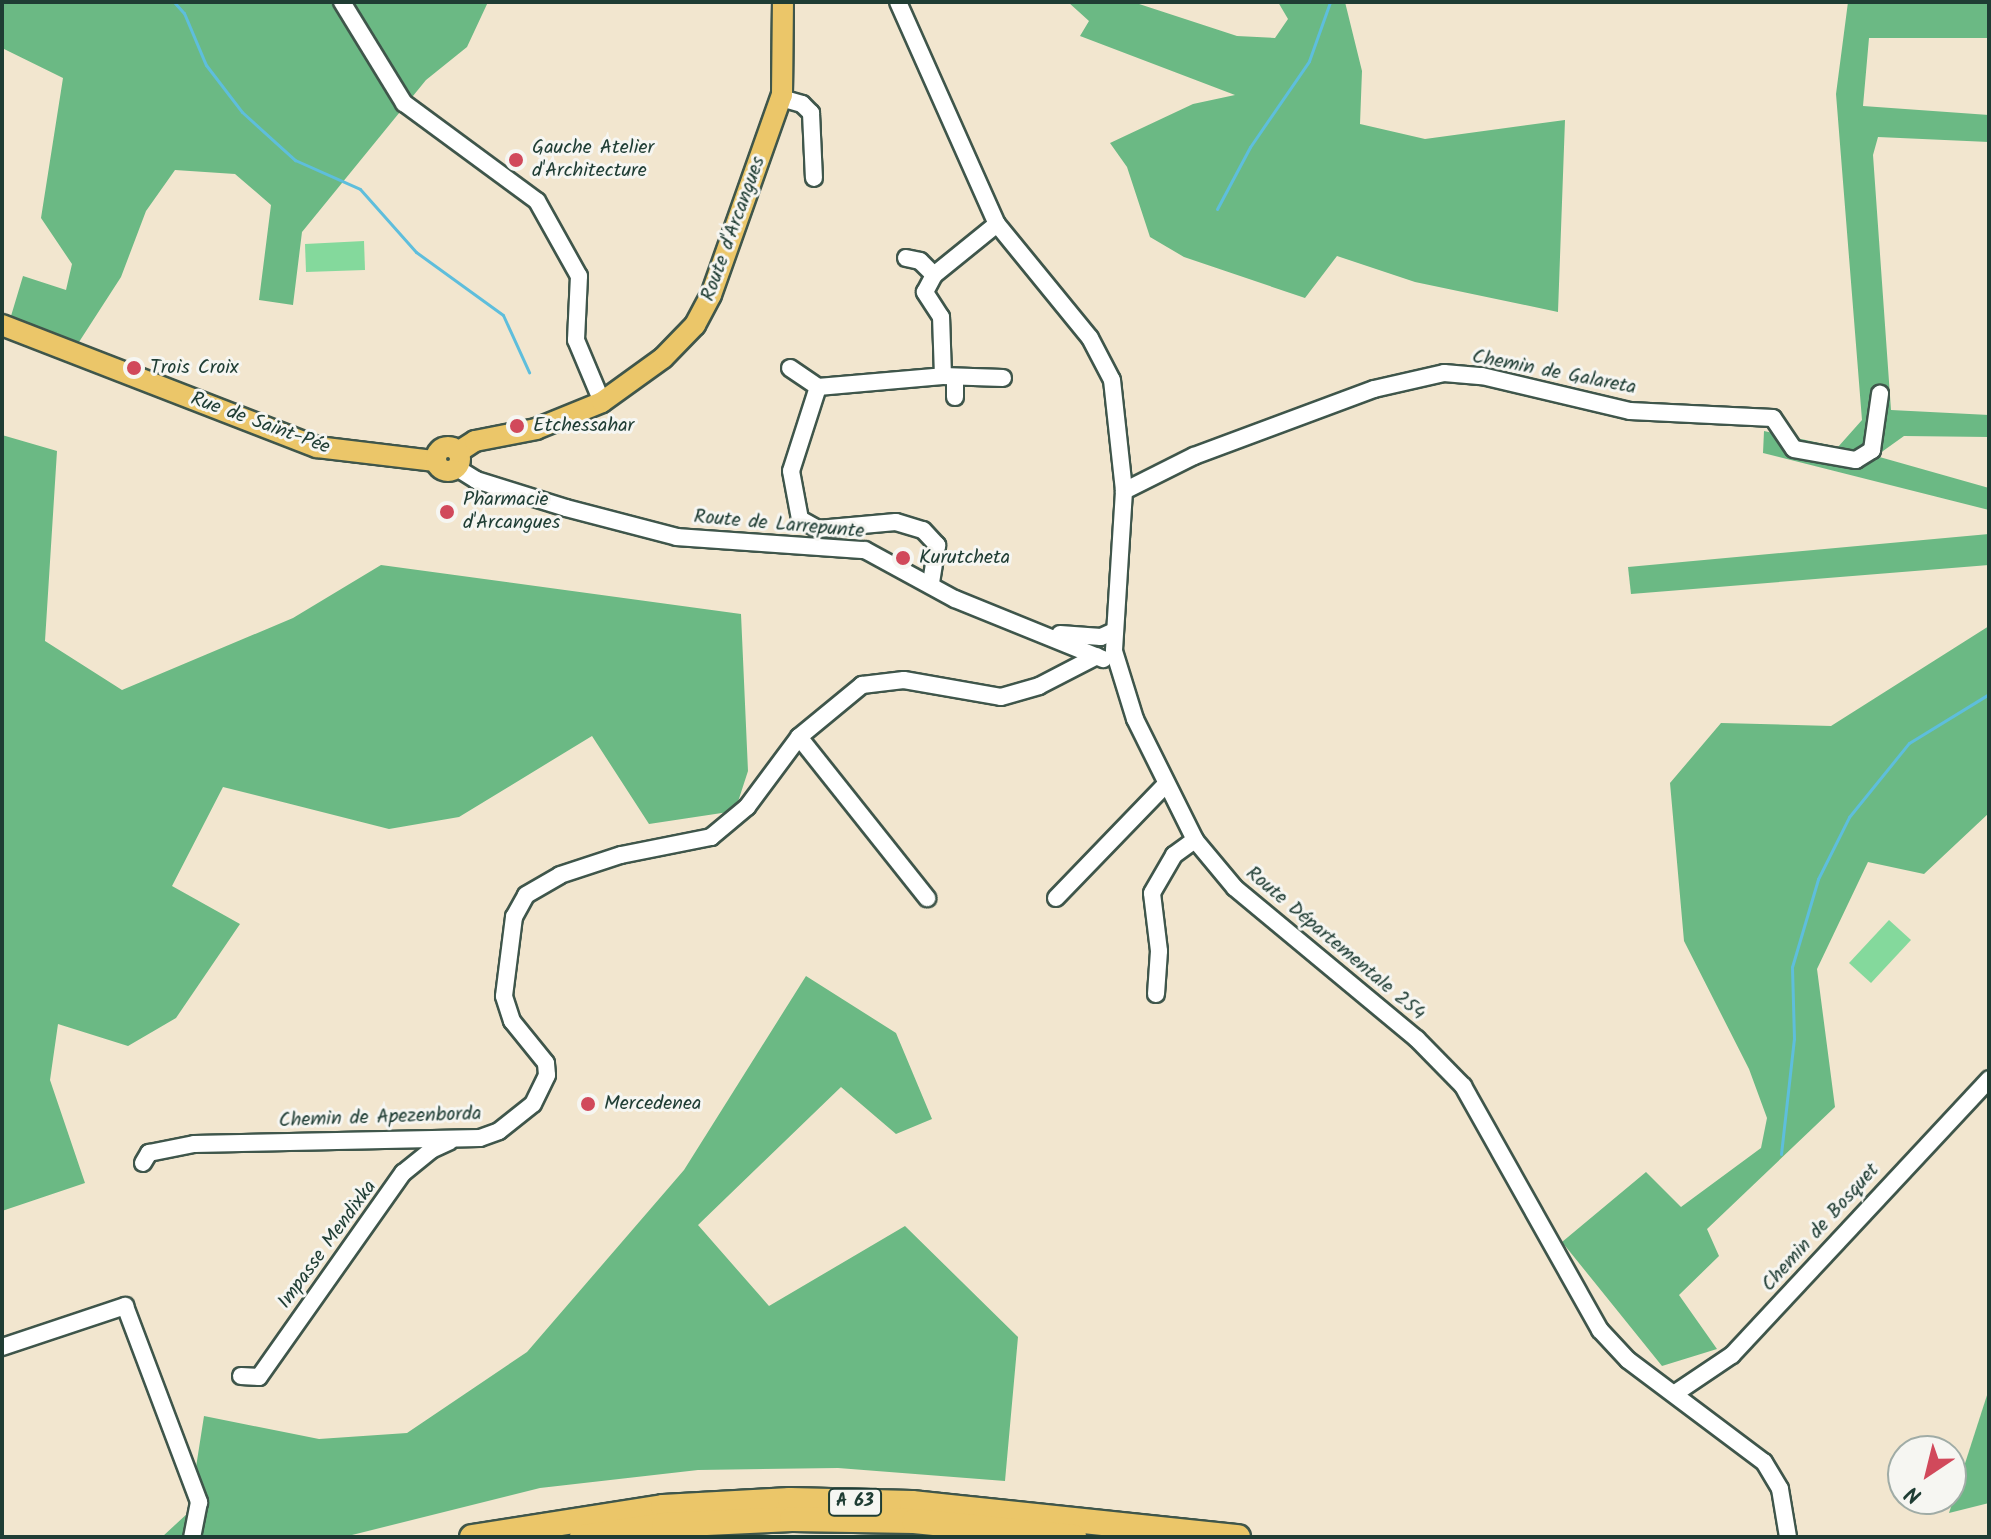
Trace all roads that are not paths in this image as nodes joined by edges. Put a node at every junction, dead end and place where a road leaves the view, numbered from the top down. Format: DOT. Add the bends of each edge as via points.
graph roads {
  1 [pos="342,2"];
  2 [pos="783,2"];
  3 [pos="898,2"];
  4 [pos="781,98"];
  5 [pos="814,178"];
  6 [pos="997,224"];
  7 [pos="906,258"];
  8 [pos="934,275"];
  9 [pos="2,325"];
  10 [pos="790,368"];
  11 [pos="1003,378"];
  12 [pos="951,384"];
  13 [pos="818,387"];
  14 [pos="1880,394"];
  15 [pos="602,402"];
  16 [pos="457,460"];
  17 [pos="435,461"];
  18 [pos="1124,491"];
  19 [pos="931,584"];
  20 [pos="1112,632"];
  21 [pos="1090,648"];
  22 [pos="1117,665"];
  23 [pos="799,737"];
  24 [pos="1166,784"];
  25 [pos="1195,840"];
  26 [pos="927,898"];
  27 [pos="1056,898"];
  28 [pos="1156,994"];
  29 [pos="1989,1079"];
  30 [pos="456,1139"];
  31 [pos="143,1163"];
  32 [pos="2,1347"];
  33 [pos="241,1376"];
  34 [pos="1674,1394"];
  35 [pos="1788,1535"];
  36 [pos="192,1537"];
  37 [pos="472,1537"];
  38 [pos="582,1537"];
  39 [pos="1074,1537"];
  40 [pos="1238,1537"];
  1 -- 15 [label="street" via="412,111 537,201 579,276 576,340"];
  2 -- 4 [label="main road, Route d'Arcangues"];
  3 -- 6 [label="street, Route Départementale 254"];
  4 -- 5 [label="street" via="802,104 811,113"];
  4 -- 15 [label="main road, Route d'Arcangues" via="711,295 695,325 663,358"];
  6 -- 8 [label="street"];
  6 -- 18 [label="street, Route Départementale 254" via="1102,358 1117,402"];
  7 -- 8 [label="street" via="920,261"];
  8 -- 12 [label="street" via="925,292 941,317"];
  9 -- 17 [label="main road, Rue de Saint-Pée" via="317,447"];
  10 -- 13 [label="street"];
  11 -- 12 [label="street"];
  12 -- 13 [label="street"];
  13 -- 19 [label="street" via="791,471 800,519 818,529 896,522 923,530 937,545"];
  14 -- 18 [label="street, Chemin de Galareta" via="1872,450 1856,460 1794,449 1773,418 1630,411 1482,376 1444,373 1374,389 1194,456"];
  15 -- 16 [label="main road, Route d'Arcangues" via="536,429 475,441"];
  16 -- 17 [label="main road, Route d'Arcangues" via="443,448"];
  16 -- 19 [label="street, Route de Larrepunte" via="476,480 566,508 677,537 865,550"];
  18 -- 20 [label="street, Route Départementale 254"];
  19 -- 21 [label="street, Route de Larrepunte" via="990,614"];
  20 -- 21 [label="street, Route de Larrepunte"];
  20 -- 22 [label="street, Route Départementale 254"];
  21 -- 22 [label="street, Route de Larrepunte"];
  21 -- 23 [label="street, Chemin de Apezenborda" via="1066,674 1001,697 904,680 862,685"];
  22 -- 24 [label="street, Route Départementale 254"];
  23 -- 26 [label="street"];
  23 -- 30 [label="street, Chemin de Apezenborda" via="747,807 711,837 596,863 560,875 526,895 514,917 504,996 512,1021 546,1063 543,1088 533,1104 499,1131"];
  24 -- 25 [label="street, Route Départementale 254"];
  24 -- 27 [label="street"];
  25 -- 28 [label="street" via="1174,855 1152,893 1159,951"];
  25 -- 34 [label="street, Route Départementale 254" via="1235,888 1417,1039 1463,1086 1586,1310 1628,1360"];
  29 -- 34 [label="street, Chemin de Bosquet" via="1732,1355"];
  30 -- 31 [label="street, Chemin de Apezenborda" via="214,1143 168,1147 149,1153"];
  30 -- 33 [label="street, Impasse Mendixka" via="431,1150 403,1173 259,1377"];
  32 -- 36 [label="street" via="125,1306 199,1502"];
  34 -- 35 [label="street, Route Départementale 254" via="1764,1462 1780,1489"];
  37 -- 40 [label="highway, A 63" via="663,1507 790,1500 912,1503"];
  38 -- 39 [label="highway, A 63" via="664,1525 792,1519 914,1521"];
}
